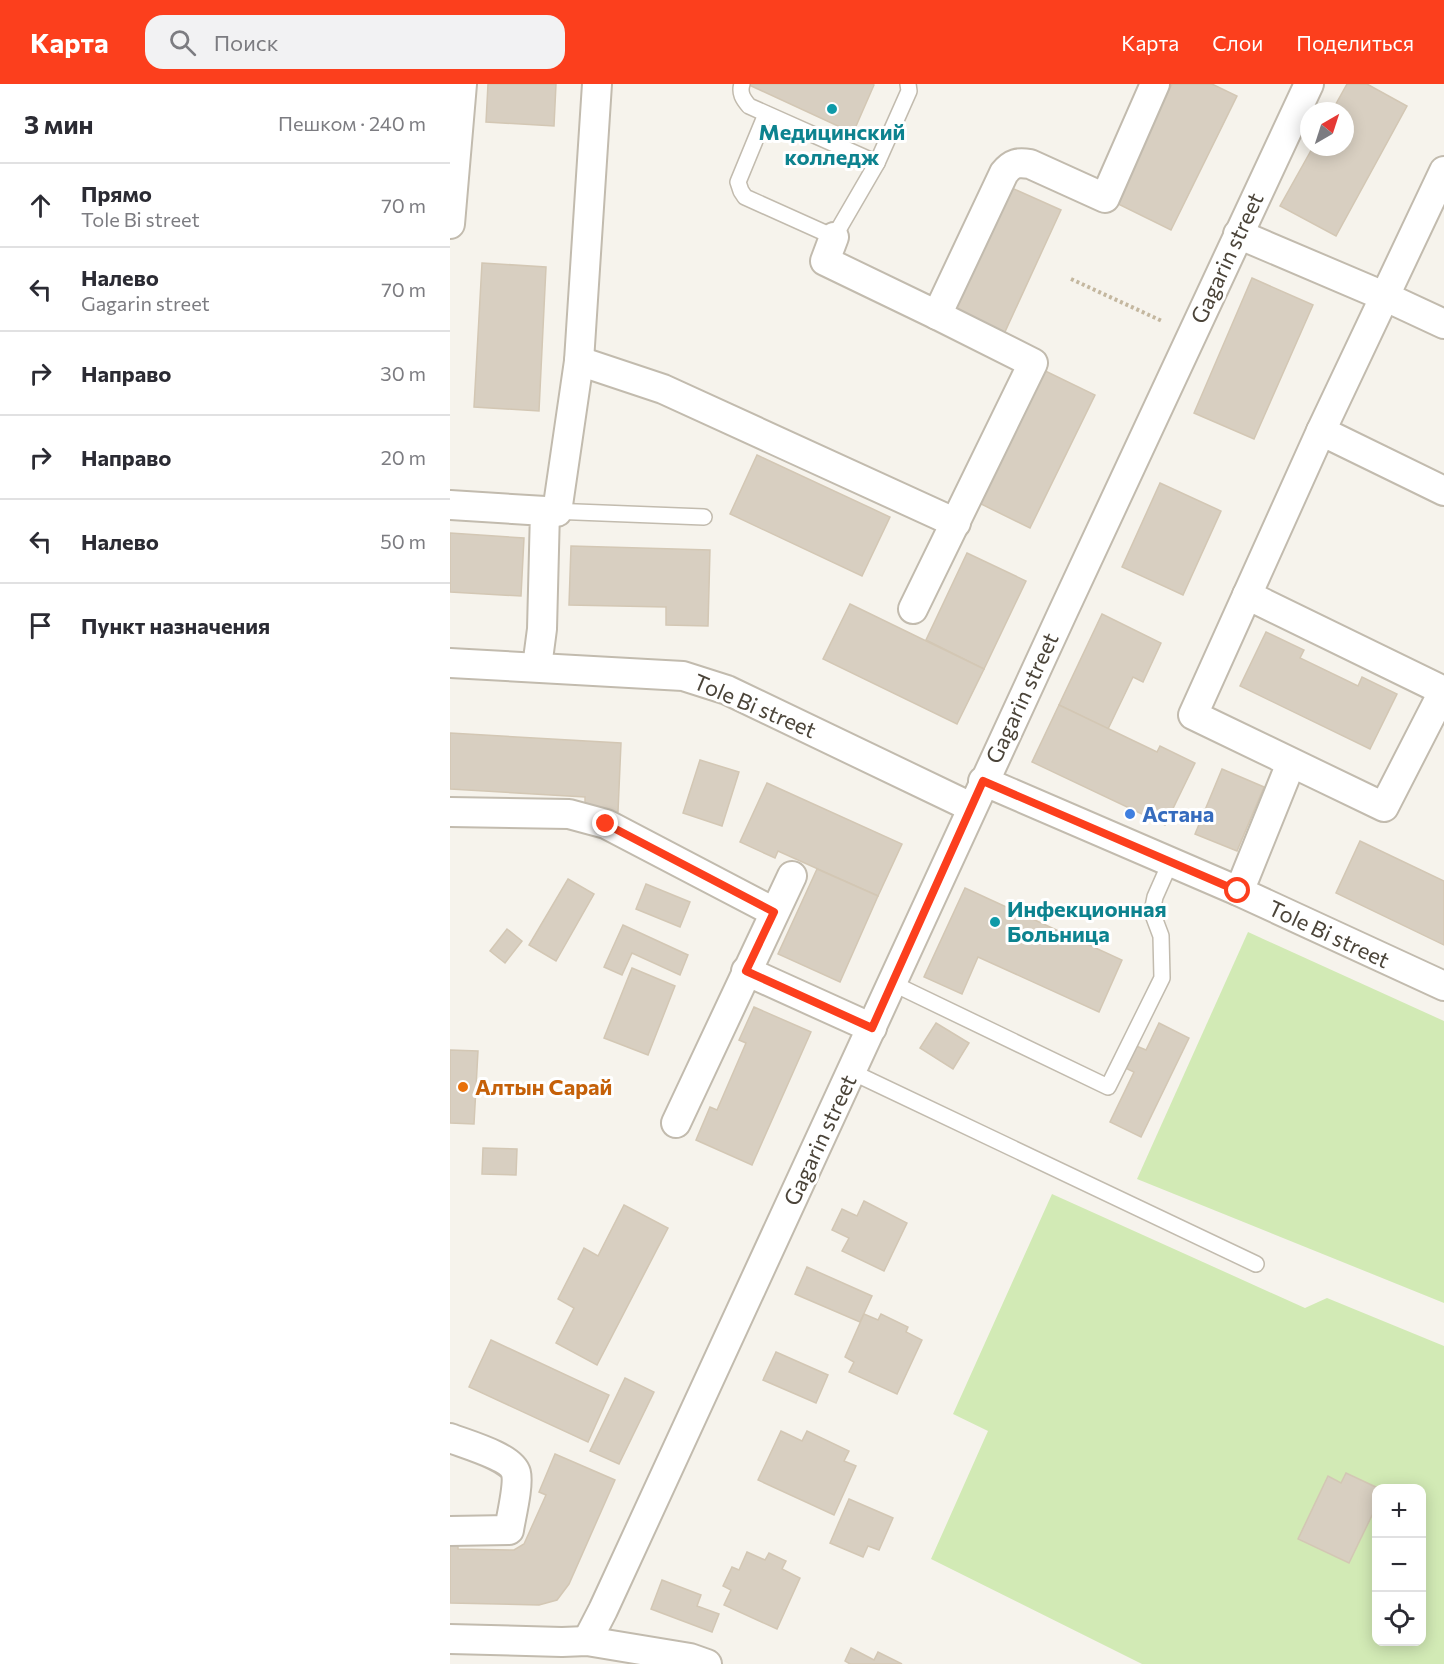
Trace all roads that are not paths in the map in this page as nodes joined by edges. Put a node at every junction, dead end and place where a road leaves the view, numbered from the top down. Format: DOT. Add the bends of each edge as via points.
graph roads {
  1 [pos="462,84"];
  2 [pos="597,84"];
  3 [pos="742,84"];
  4 [pos="908,84"];
  5 [pos="1155,84"];
  6 [pos="1305,85"];
  7 [pos="766,114"];
  8 [pos="877,164"];
  9 [pos="1444,171"];
  10 [pos="450,224"];
  11 [pos="1238,234"];
  12 [pos="834,237"];
  13 [pos="1386,297"];
  14 [pos="938,315"];
  15 [pos="1444,324"];
  16 [pos="579,361"];
  17 [pos="1321,431"];
  18 [pos="1444,491"];
  19 [pos="450,506"];
  20 [pos="551,511"];
  21 [pos="704,517"];
  22 [pos="956,523"];
  23 [pos="1247,595"];
  24 [pos="913,609"];
  25 [pos="450,663"];
  26 [pos="537,667"];
  27 [pos="1444,690"];
  28 [pos="1291,763"];
  29 [pos="983,781"];
  30 [pos="971,807"];
  31 [pos="450,812"];
  32 [pos="1170,863"];
  33 [pos="792,876"];
  34 [pos="1238,891"];
  35 [pos="774,912"];
  36 [pos="746,971"];
  37 [pos="892,983"];
  38 [pos="1444,986"];
  39 [pos="872,1028"];
  40 [pos="852,1072"];
  41 [pos="676,1123"];
  42 [pos="1256,1264"];
  43 [pos="450,1438"];
  44 [pos="450,1531"];
  45 [pos="450,1639"];
  46 [pos="587,1641"];
  47 [pos="707,1664"];
  1 -- 10 [label="street"];
  2 -- 16 [label="street"];
  3 -- 7 [label="lane" via="743,99"];
  4 -- 8 [label="lane" via="909,91"];
  5 -- 14 [label="street" via="1106,198 1030,164 1019,162 1009,167"];
  6 -- 11 [label="street, Gagarin street"];
  7 -- 8 [label="lane"];
  7 -- 12 [label="lane" via="738,182 741,191 746,197"];
  8 -- 12 [label="lane"];
  9 -- 13 [label="street"];
  11 -- 13 [label="street"];
  11 -- 29 [label="street, Gagarin street"];
  12 -- 14 [label="street" via="825,261"];
  13 -- 15 [label="street"];
  13 -- 17 [label="street"];
  14 -- 22 [label="street" via="1033,363"];
  16 -- 20 [label="street"];
  16 -- 22 [label="street" via="663,389"];
  17 -- 18 [label="street"];
  17 -- 23 [label="street"];
  19 -- 20 [label="street"];
  20 -- 21 [label="lane"];
  20 -- 26 [label="street"];
  22 -- 24 [label="street"];
  23 -- 27 [label="street"];
  23 -- 28 [label="street" via="1193,715"];
  25 -- 26 [label="street, Tole Bi street"];
  26 -- 30 [label="street, Tole Bi street" via="683,676 727,690"];
  27 -- 28 [label="street" via="1384,807"];
  28 -- 34 [label="street"];
  29 -- 30 [label="street, Gagarin street"];
  29 -- 32 [label="street, Tole Bi street"];
  30 -- 37 [label="street, Gagarin street"];
  31 -- 35 [label="street" via="569,814 606,824"];
  32 -- 34 [label="street, Tole Bi street"];
  32 -- 37 [label="lane" via="1152,912 1161,936 1162,978 1108,1087"];
  33 -- 35 [label="street"];
  34 -- 38 [label="street, Tole Bi street"];
  35 -- 36 [label="street"];
  36 -- 39 [label="street"];
  36 -- 41 [label="street"];
  37 -- 39 [label="street, Gagarin street"];
  39 -- 40 [label="street, Gagarin street"];
  40 -- 42 [label="lane"];
  40 -- 46 [label="street, Gagarin street"];
  43 -- 44 [label="street" via="504,1460 516,1472 517,1482 509,1530"];
  45 -- 46 [label="street"];
  46 -- 47 [label="street"];
}
